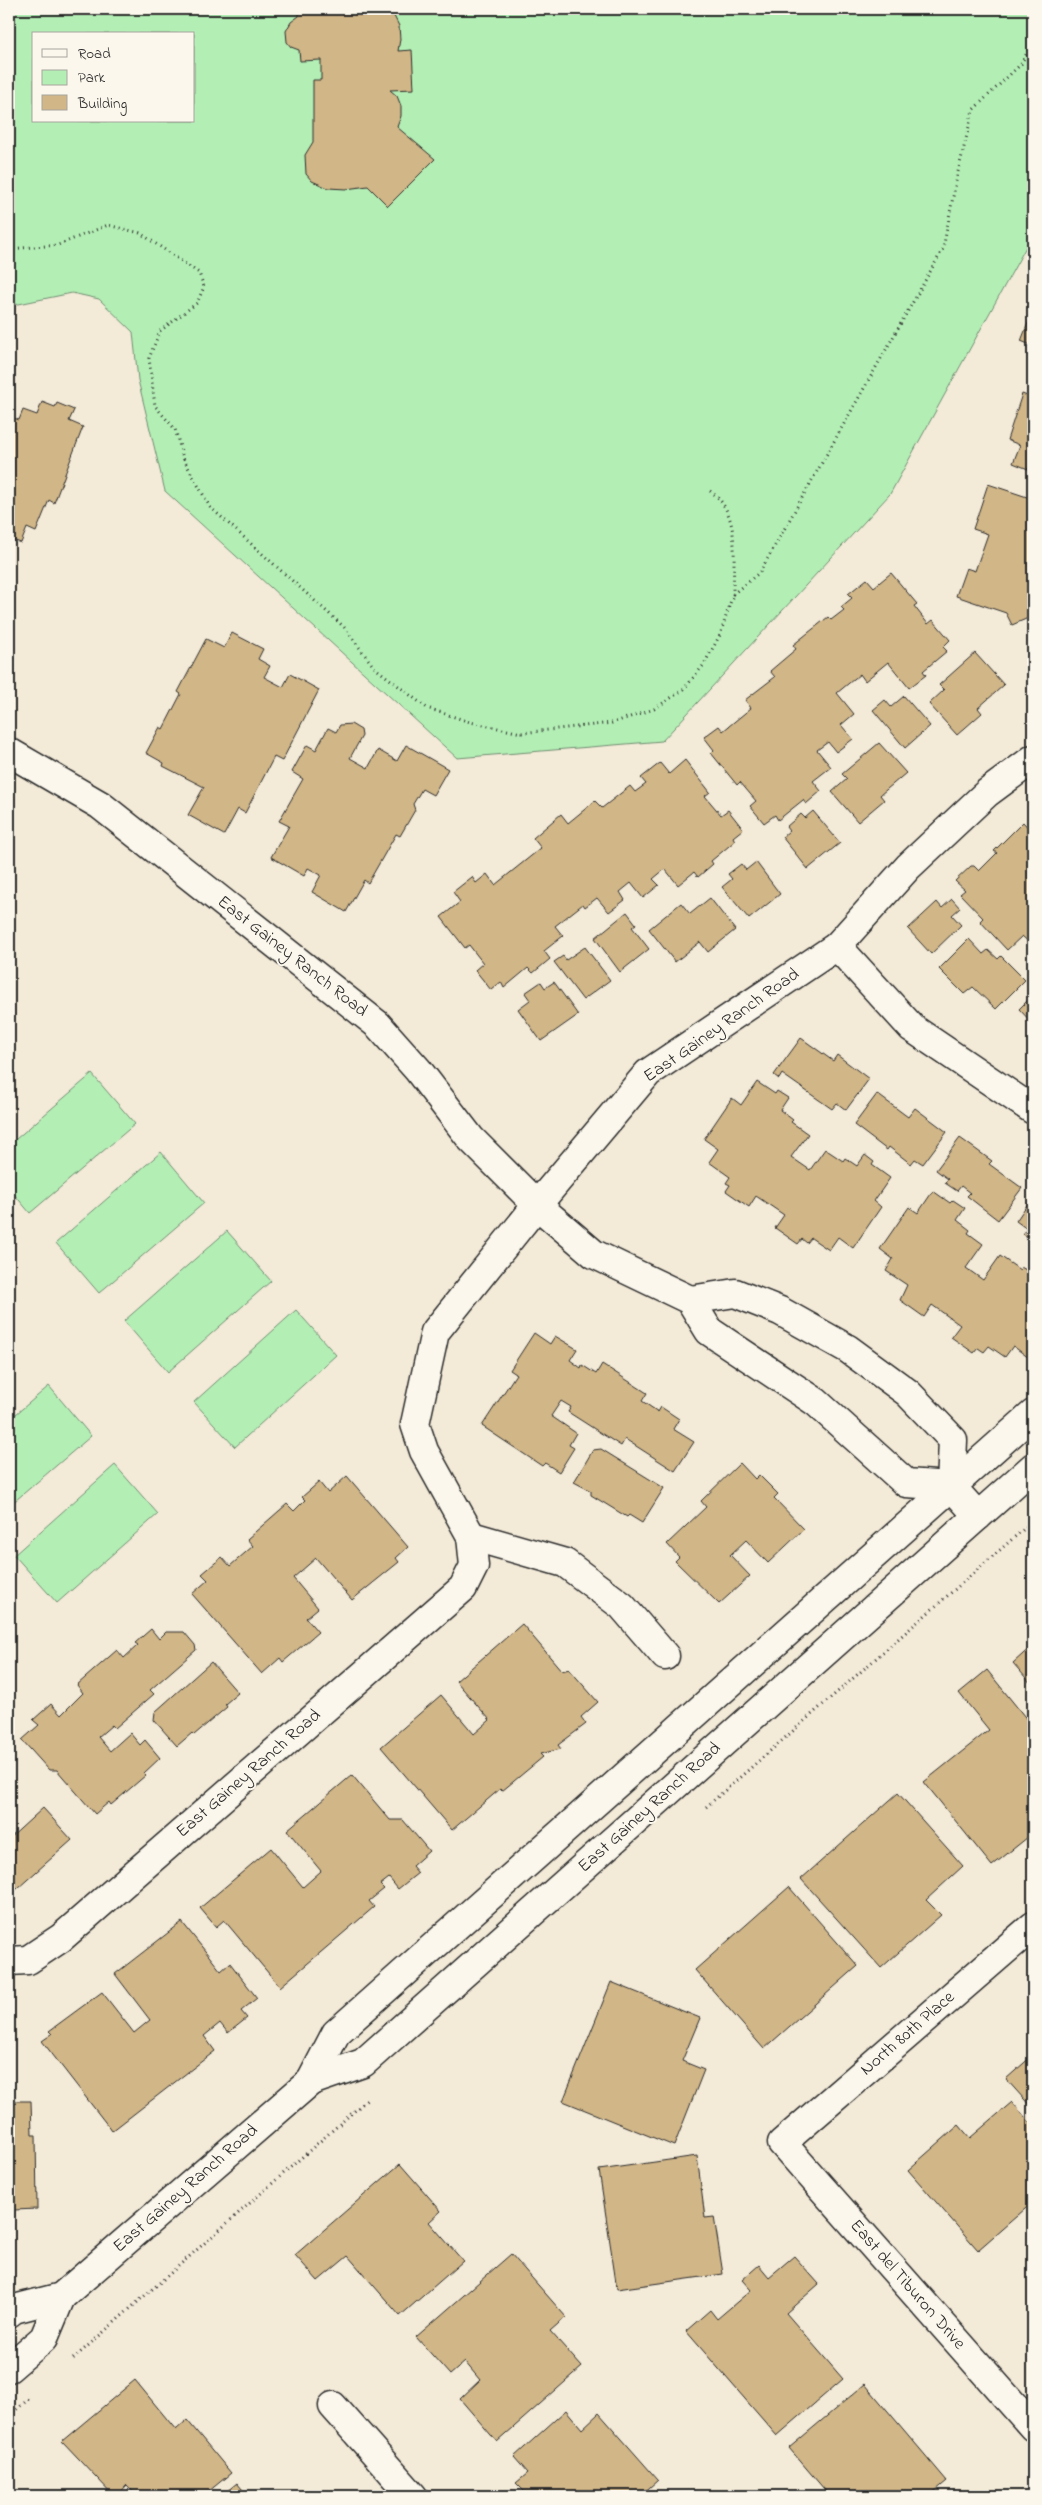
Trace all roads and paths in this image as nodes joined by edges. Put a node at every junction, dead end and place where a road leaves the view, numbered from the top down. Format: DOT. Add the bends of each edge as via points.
graph roads {
  1 [pos="1033,41"];
  2 [pos="9,249"];
  3 [pos="710,491"];
  4 [pos="732,594"];
  5 [pos="9,752"];
  6 [pos="1033,759"];
  7 [pos="838,946"];
  8 [pos="1033,1110"];
  9 [pos="537,1205"];
  10 [pos="690,1300"];
  11 [pos="1033,1414"];
  12 [pos="1033,1467"];
  13 [pos="951,1486"];
  14 [pos="978,1516"];
  15 [pos="471,1536"];
  16 [pos="665,1656"];
  17 [pos="1033,1926"];
  18 [pos="9,1961"];
  19 [pos="311,2081"];
  20 [pos="782,2143"];
  21 [pos="61,2297"];
  22 [pos="9,2313"];
  23 [pos="9,2368"];
  24 [pos="333,2406"];
  25 [pos="1033,2426"];
  26 [pos="413,2496"];
  1 -- 4 [label="path" via="1022,64 972,110 943,248 760,572"];
  2 -- 4 [label="path" via="58,245 108,226 140,233 199,273 204,287 197,303 160,331 149,358 155,406 175,429 183,458 210,507 344,627 374,667 427,708 521,733 612,723 654,709 683,690 703,666 720,634"];
  3 -- 4 [label="path" via="721,498 733,527"];
  5 -- 9 [label="street, East Gainey Ranch Road" via="100,805 378,1025 418,1070 471,1139"];
  6 -- 7 [label="street, East Gainey Ranch Road" via="987,793 908,867"];
  7 -- 8 [label="street" via="912,1028"];
  7 -- 9 [label="street, East Gainey Ranch Road" via="648,1074"];
  9 -- 10 [label="street, East Gainey Ranch Road" via="594,1254"];
  9 -- 15 [label="street, East Gainey Ranch Road" via="435,1332 415,1424 424,1451"];
  10 -- 13 [label="street" via="709,1331 816,1402 906,1484"];
  10 -- 13 [label="street" via="735,1293 780,1310 848,1349 908,1393 953,1440"];
  11 -- 13 [label="street, East Gainey Ranch Road"];
  12 -- 14 [label="street, East Gainey Ranch Road"];
  13 -- 14 [label="street"];
  13 -- 19 [label="street, East Gainey Ranch Road" via="336,2033"];
  14 -- 19 [label="street, East Gainey Ranch Road" via="363,2063"];
  15 -- 16 [label="street" via="565,1564 622,1606"];
  15 -- 18 [label="street, East Gainey Ranch Road" via="474,1566 463,1588 61,1938 28,1960"];
  17 -- 20 [label="street, North 80th Place"];
  19 -- 21 [label="street, East Gainey Ranch Road"];
  20 -- 25 [label="street, East del Tiburon Drive"];
  21 -- 22 [label="street, East Gainey Ranch Road"];
  21 -- 23 [label="street, East Gainey Ranch Road" via="44,2338"];
  24 -- 26 [label="street"];
}
